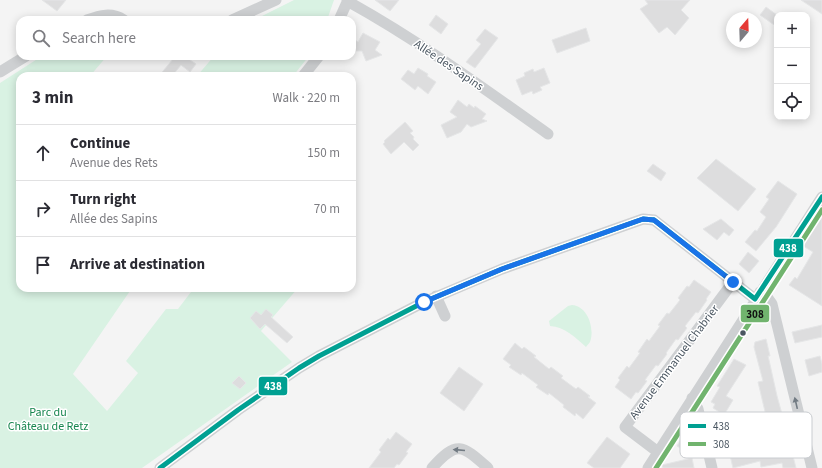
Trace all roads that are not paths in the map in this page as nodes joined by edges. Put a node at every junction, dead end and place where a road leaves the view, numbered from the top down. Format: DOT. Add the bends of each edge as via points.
graph roads {
  1 [pos="276,0"];
  2 [pos="347,1"];
  3 [pos="97,16"];
  4 [pos="115,16"];
  5 [pos="241,16"];
  6 [pos="341,16"];
  7 [pos="20,60"];
  8 [pos="316,60"];
  9 [pos="0,72"];
  10 [pos="306,72"];
  11 [pos="548,134"];
  12 [pos="822,196"];
  13 [pos="733,282"];
  14 [pos="436,296"];
  15 [pos="758,296"];
  16 [pos="445,316"];
  17 [pos="692,398"];
  18 [pos="683,412"];
  19 [pos="699,412"];
  20 [pos="798,412"];
  21 [pos="680,417"];
  22 [pos="658,452"];
  23 [pos="710,458"];
  24 [pos="810,458"];
  25 [pos="160,468"];
  26 [pos="432,468"];
  27 [pos="488,468"];
  28 [pos="648,468"];
  29 [pos="712,468"];
  30 [pos="812,468"];
  1 -- 5 [label="street"];
  2 -- 6 [label="street"];
  2 -- 11 [label="street, Allée des Sapins" via="412,39"];
  3 -- 4 [label="street"];
  7 -- 9 [label="street"];
  8 -- 10 [label="street"];
  12 -- 15 [label="street"];
  13 -- 14 [label="street" via="654,220 643,219 502,269"];
  13 -- 15 [label="street"];
  13 -- 22 [label="street, Avenue Emmanuel Chabrier" via="625,427"];
  14 -- 16 [label="street"];
  14 -- 25 [label="street" via="306,364 260,394"];
  15 -- 17 [label="street"];
  20 -- 15 [label="street, one-way" via="772,304 767,297"];
  17 -- 18 [label="street"];
  17 -- 19 [label="street"];
  21 -- 22 [label="street"];
  22 -- 28 [label="street"];
  23 -- 29 [label="street"];
  30 -- 24 [label="street, one-way"];
  27 -- 26 [label="street, one-way" via="470,452 462,449 453,449 444,454"];
}
